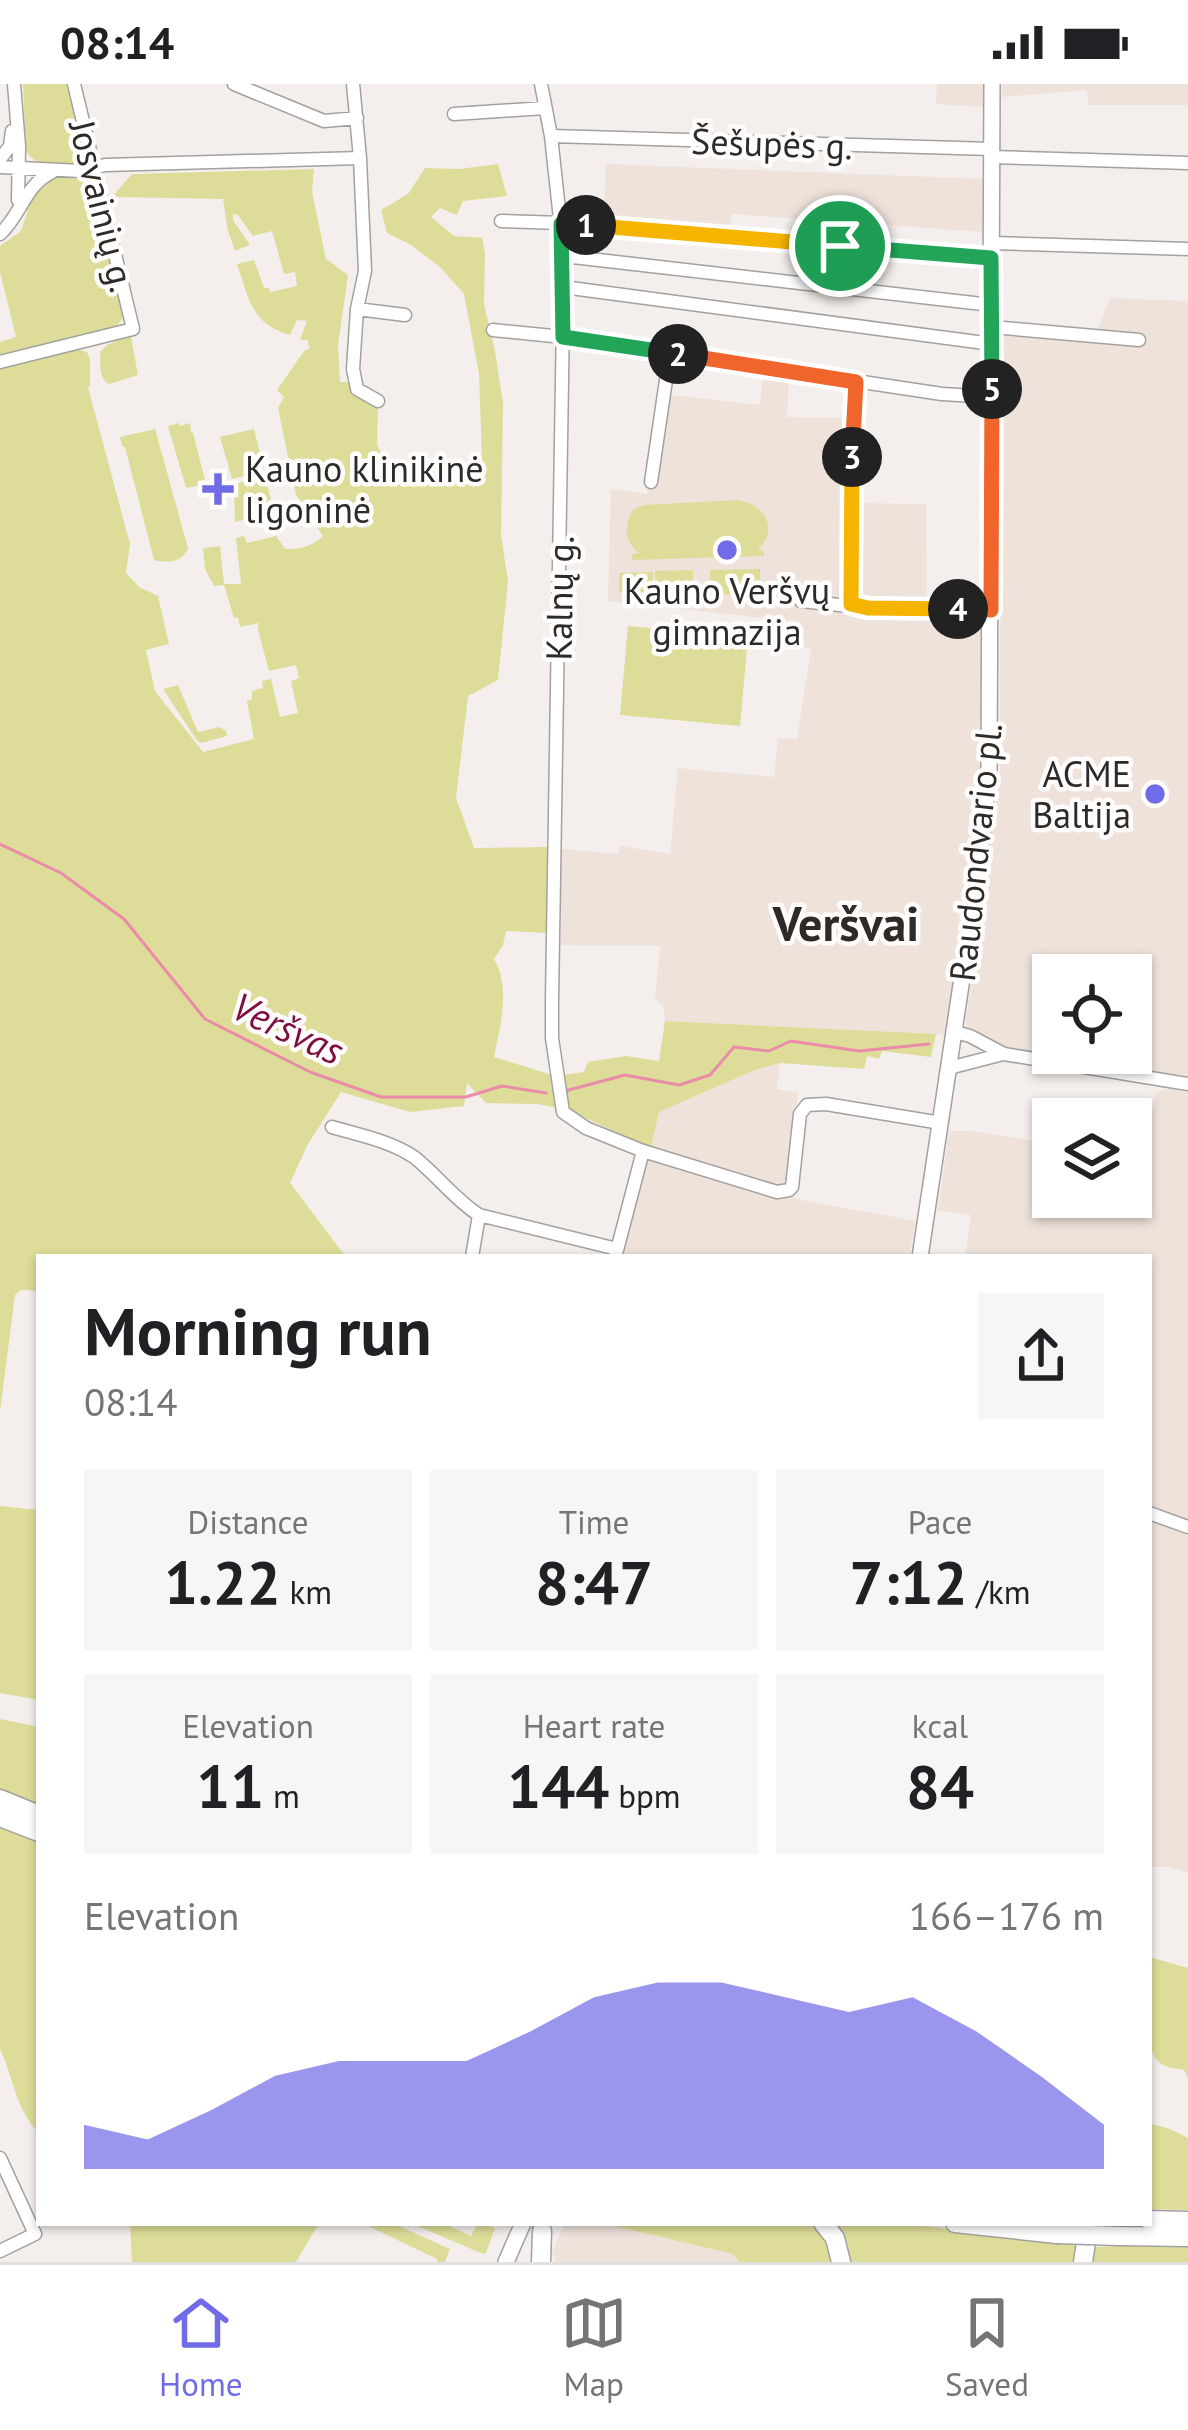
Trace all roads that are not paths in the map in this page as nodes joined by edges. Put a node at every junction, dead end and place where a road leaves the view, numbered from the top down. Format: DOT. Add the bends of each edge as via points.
graph roads {
  1 [pos="14,84"];
  2 [pos="74,84"];
  3 [pos="234,84"];
  4 [pos="353,84"];
  5 [pos="541,84"];
  6 [pos="992,84"];
  7 [pos="545,108"];
  8 [pos="15,112"];
  9 [pos="454,114"];
  10 [pos="357,118"];
  11 [pos="551,136"];
  12 [pos="992,153"];
  13 [pos="360,158"];
  14 [pos="1188,164"];
  15 [pos="0,165"];
  16 [pos="20,168"];
  17 [pos="93,168"];
  18 [pos="59,170"];
  19 [pos="17,205"];
  20 [pos="501,221"];
  21 [pos="561,224"];
  22 [pos="0,234"];
  23 [pos="1188,249"];
  24 [pos="991,251"];
  25 [pos="564,256"];
  26 [pos="563,287"];
  27 [pos="992,305"];
  28 [pos="357,309"];
  29 [pos="405,315"];
  30 [pos="493,331"];
  31 [pos="992,335"];
  32 [pos="563,337"];
  33 [pos="1139,340"];
  34 [pos="670,353"];
  35 [pos="0,362"];
  36 [pos="856,382"];
  37 [pos="992,397"];
  38 [pos="378,401"];
  39 [pos="651,482"];
  40 [pos="801,602"];
  41 [pos="851,604"];
  42 [pos="991,610"];
  43 [pos="955,1032"];
  44 [pos="1004,1054"];
  45 [pos="949,1068"];
  46 [pos="1188,1084"];
  47 [pos="941,1123"];
  48 [pos="332,1127"];
  49 [pos="643,1151"];
  50 [pos="479,1215"];
  51 [pos="616,1253"];
  52 [pos="472,1254"];
  53 [pos="920,1254"];
  54 [pos="1152,1514"];
  55 [pos="1188,1527"];
  56 [pos="0,1799"];
  57 [pos="36,1814"];
  58 [pos="0,1816"];
  59 [pos="36,1831"];
  60 [pos="0,2158"];
  61 [pos="1152,2220"];
  62 [pos="1188,2221"];
  63 [pos="537,2226"];
  64 [pos="825,2226"];
  65 [pos="984,2226"];
  66 [pos="1089,2226"];
  67 [pos="1188,2236"];
  68 [pos="0,2251"];
  69 [pos="508,2258"];
  70 [pos="528,2262"];
  71 [pos="541,2262"];
  72 [pos="842,2262"];
  73 [pos="1083,2262"];
  1 -- 8 [label="street"];
  2 -- 17 [label="street, Josvainių g."];
  3 -- 10 [label="street" via="325,121"];
  4 -- 10 [label="street"];
  5 -- 7 [label="street, Kalnų g."];
  6 -- 12 [label="main road, Raudondvario pl."];
  7 -- 9 [label="street"];
  7 -- 11 [label="street, Kalnų g."];
  8 -- 15 [label="street"];
  8 -- 16 [label="street"];
  10 -- 13 [label="street"];
  11 -- 12 [label="street, Šešupės g."];
  11 -- 21 [label="street, Kalnų g."];
  12 -- 14 [label="street, Šešupės g."];
  12 -- 24 [label="main road, Raudondvario pl."];
  13 -- 17 [label="street"];
  13 -- 28 [label="street" via="365,271"];
  15 -- 16 [label="street"];
  15 -- 19 [label="street"];
  16 -- 18 [label="street"];
  16 -- 19 [label="street"];
  17 -- 18 [label="street"];
  17 -- 35 [label="street, Josvainių g." via="133,328"];
  18 -- 19 [label="street" via="38,179"];
  19 -- 22 [label="street"];
  20 -- 21 [label="street"];
  21 -- 24 [label="street"];
  21 -- 25 [label="street, Kalnų g."];
  23 -- 24 [label="street"];
  24 -- 27 [label="main road, Raudondvario pl."];
  25 -- 26 [label="street, Kalnų g."];
  25 -- 27 [label="street"];
  26 -- 31 [label="street"];
  26 -- 32 [label="street, Kalnų g."];
  27 -- 31 [label="main road, Raudondvario pl."];
  28 -- 29 [label="street"];
  28 -- 38 [label="street" via="355,383"];
  30 -- 32 [label="street"];
  31 -- 33 [label="street"];
  31 -- 37 [label="main road, Raudondvario pl."];
  32 -- 34 [label="street"];
  32 -- 49 [label="street, Kalnų g." via="552,1037 563,1112"];
  34 -- 36 [label="street"];
  34 -- 39 [label="street"];
  36 -- 37 [label="street"];
  36 -- 41 [label="street"];
  37 -- 42 [label="main road, Raudondvario pl."];
  40 -- 41 [label="street"];
  41 -- 42 [label="street"];
  42 -- 43 [label="main road, Raudondvario pl." via="986,811"];
  43 -- 44 [label="street"];
  43 -- 45 [label="main road, Raudondvario pl."];
  44 -- 45 [label="street"];
  44 -- 46 [label="street"];
  45 -- 47 [label="main road, Raudondvario pl."];
  47 -- 49 [label="street" via="807,1105 792,1187 783,1192"];
  47 -- 53 [label="main road, Raudondvario pl."];
  48 -- 50 [label="street" via="414,1157"];
  49 -- 51 [label="street"];
  50 -- 51 [label="street"];
  50 -- 52 [label="street"];
  54 -- 55 [label="street"];
  56 -- 57 [label="highway"];
  58 -- 59 [label="highway"];
  60 -- 68 [label="street" via="35,2234"];
  61 -- 62 [label="highway"];
  63 -- 69 [label="main road"];
  63 -- 70 [label="main road"];
  63 -- 71 [label="highway"];
  64 -- 72 [label="highway"];
  65 -- 67 [label="highway, bridge"];
  66 -- 73 [label="highway"];
}
